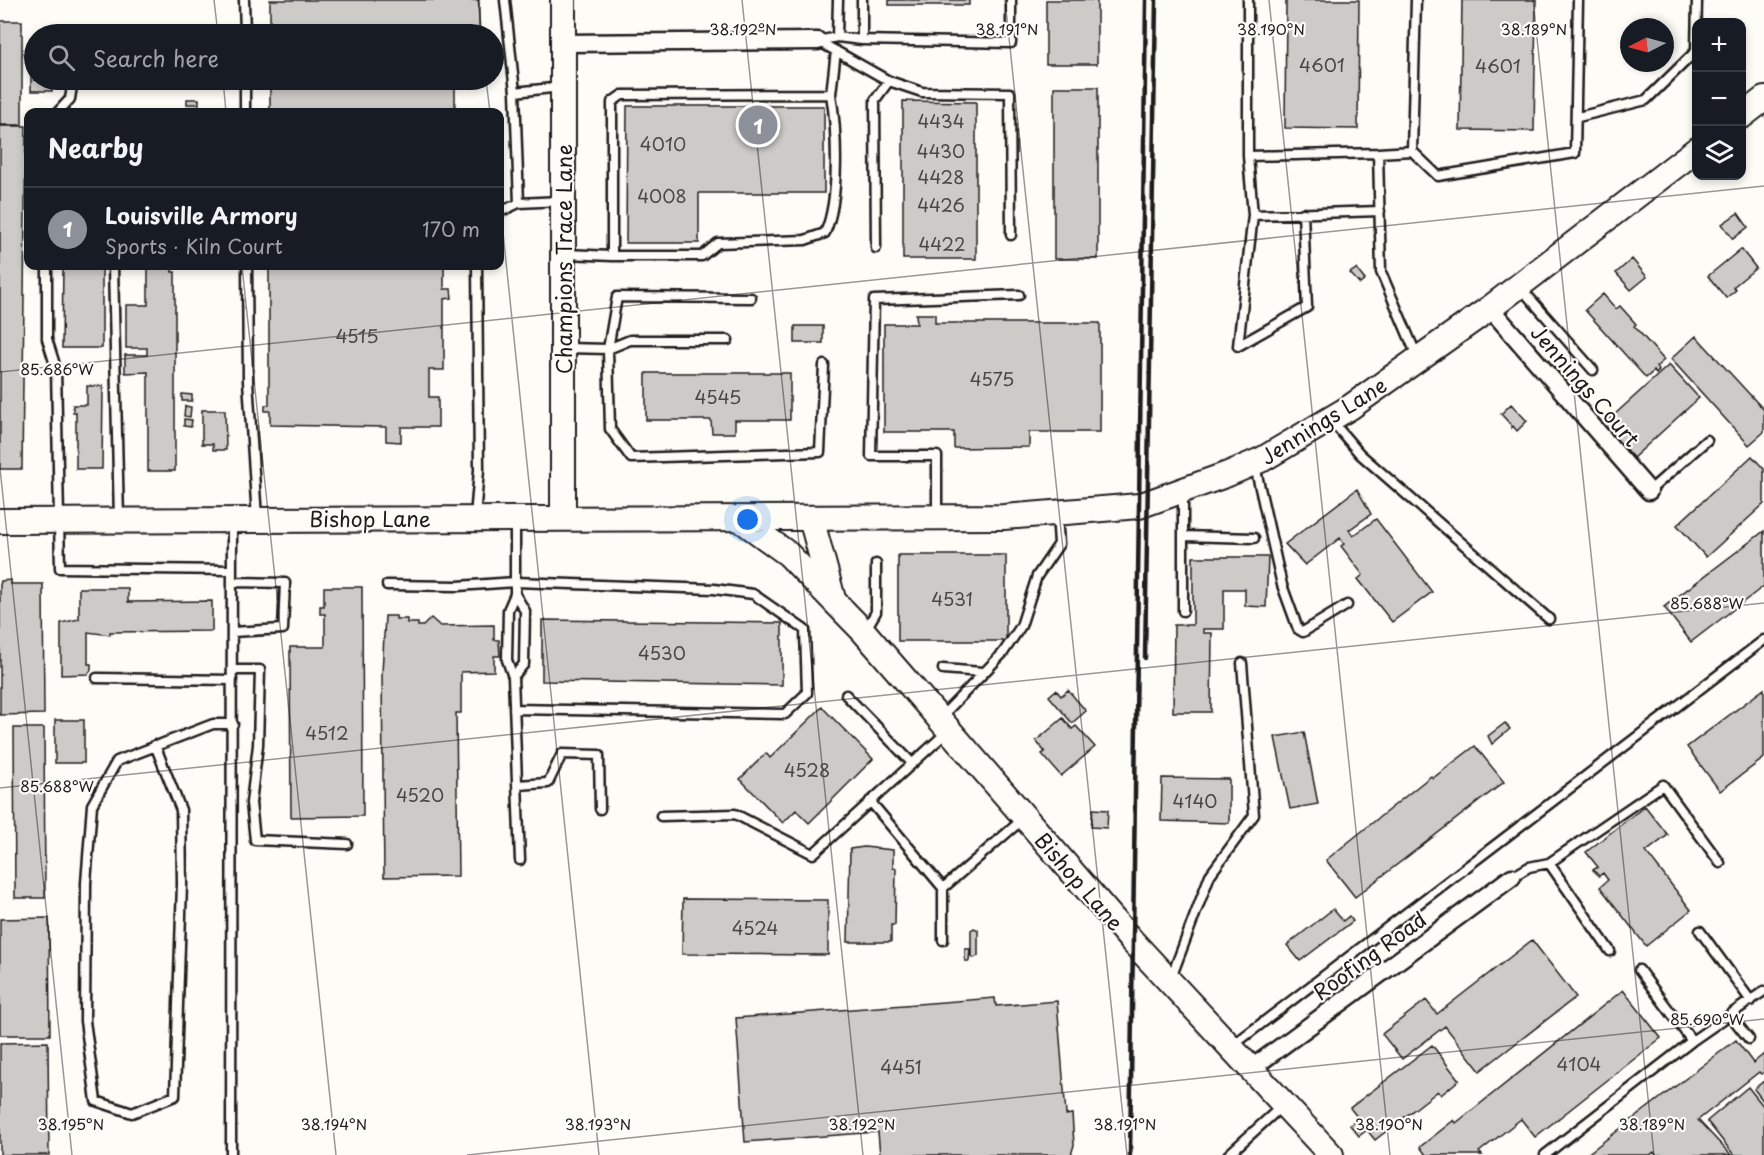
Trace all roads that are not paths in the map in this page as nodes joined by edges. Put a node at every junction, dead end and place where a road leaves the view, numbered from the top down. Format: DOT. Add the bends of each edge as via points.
graph roads {
  1 [pos="244,0"];
  2 [pos="505,0"];
  3 [pos="562,0"];
  4 [pos="838,0"];
  5 [pos="862,0"];
  6 [pos="1011,0"];
  7 [pos="1248,0"];
  8 [pos="1416,0"];
  9 [pos="1578,0"];
  10 [pos="1697,0"];
  11 [pos="245,24"];
  12 [pos="837,37"];
  13 [pos="862,40"];
  14 [pos="818,41"];
  15 [pos="563,43"];
  16 [pos="836,51"];
  17 [pos="890,81"];
  18 [pos="563,87"];
  19 [pos="71,90"];
  20 [pos="245,90"];
  21 [pos="515,92"];
  22 [pos="831,94"];
  23 [pos="1764,99"];
  24 [pos="61,108"];
  25 [pos="245,108"];
  26 [pos="1746,113"];
  27 [pos="1578,117"];
  28 [pos="1412,151"];
  29 [pos="1378,153"];
  30 [pos="1692,153"];
  31 [pos="1248,156"];
  32 [pos="563,201"];
  33 [pos="519,203"];
  34 [pos="504,210"];
  35 [pos="1380,211"];
  36 [pos="1303,213"];
  37 [pos="1253,215"];
  38 [pos="1011,235"];
  39 [pos="876,248"];
  40 [pos="563,254"];
  41 [pos="612,256"];
  42 [pos="47,270"];
  43 [pos="113,270"];
  44 [pos="247,270"];
  45 [pos="477,270"];
  46 [pos="1518,286"];
  47 [pos="1019,296"];
  48 [pos="751,298"];
  49 [pos="1490,308"];
  50 [pos="728,340"];
  51 [pos="563,348"];
  52 [pos="608,349"];
  53 [pos="1418,359"];
  54 [pos="824,365"];
  55 [pos="1593,370"];
  56 [pos="1331,420"];
  57 [pos="1707,440"];
  58 [pos="1254,463"];
  59 [pos="1649,491"];
  60 [pos="1183,492"];
  61 [pos="1057,514"];
  62 [pos="937,517"];
  63 [pos="232,518"];
  64 [pos="257,518"];
  65 [pos="475,518"];
  66 [pos="514,518"];
  67 [pos="563,518"];
  68 [pos="811,518"];
  69 [pos="119,519"];
  70 [pos="740,519"];
  71 [pos="60,520"];
  72 [pos="0,521"];
  73 [pos="1183,536"];
  74 [pos="1254,538"];
  75 [pos="876,564"];
  76 [pos="232,570"];
  77 [pos="232,582"];
  78 [pos="515,582"];
  79 [pos="387,585"];
  80 [pos="515,594"];
  81 [pos="834,602"];
  82 [pos="1347,605"];
  83 [pos="1183,611"];
  84 [pos="1549,619"];
  85 [pos="232,632"];
  86 [pos="864,632"];
  87 [pos="1764,640"];
  88 [pos="1242,663"];
  89 [pos="943,669"];
  90 [pos="232,670"];
  91 [pos="982,672"];
  92 [pos="513,677"];
  93 [pos="97,678"];
  94 [pos="232,680"];
  95 [pos="846,695"];
  96 [pos="514,709"];
  97 [pos="232,724"];
  98 [pos="945,724"];
  99 [pos="155,745"];
  100 [pos="911,762"];
  101 [pos="517,785"];
  102 [pos="870,801"];
  103 [pos="600,809"];
  104 [pos="661,816"];
  105 [pos="1025,817"];
  106 [pos="347,844"];
  107 [pos="520,860"];
  108 [pos="1549,863"];
  109 [pos="1720,863"];
  110 [pos="1512,877"];
  111 [pos="943,888"];
  112 [pos="1700,931"];
  113 [pos="943,940"];
  114 [pos="1610,951"];
  115 [pos="1639,970"];
  116 [pos="1170,981"];
  117 [pos="1764,991"];
  118 [pos="1751,1001"];
  119 [pos="1730,1015"];
  120 [pos="1749,1039"];
  121 [pos="1692,1041"];
  122 [pos="1232,1047"];
  123 [pos="1252,1068"];
  124 [pos="1285,1104"];
  125 [pos="231,1155"];
  126 [pos="1228,1155"];
  127 [pos="1332,1155"];
  128 [pos="1545,1155"];
  1 -- 11 [label="lane"];
  2 -- 21 [label="lane"];
  3 -- 15 [label="street, Champions Trace Lane"];
  4 -- 12 [label="lane"];
  5 -- 13 [label="lane"];
  6 -- 13 [label="lane" via="1011,43"];
  7 -- 31 [label="lane"];
  8 -- 28 [label="lane"];
  9 -- 27 [label="lane"];
  10 -- 27 [label="lane" via="1696,51 1646,100"];
  12 -- 13 [label="lane"];
  12 -- 14 [label="lane"];
  14 -- 15 [label="street"];
  14 -- 16 [label="lane"];
  15 -- 18 [label="street, Champions Trace Lane"];
  16 -- 17 [label="lane"];
  16 -- 22 [label="lane"];
  17 -- 38 [label="lane" via="922,92 1010,93"];
  17 -- 39 [label="lane" via="875,100"];
  18 -- 21 [label="lane"];
  18 -- 32 [label="street, Champions Trace Lane"];
  19 -- 24 [label="lane"];
  20 -- 25 [label="lane"];
  21 -- 33 [label="lane"];
  22 -- 41 [label="lane" via="835,194 825,233 805,240 718,243 702,256"];
  22 -- 41 [label="lane" via="622,95 612,102"];
  23 -- 26 [label="street"];
  27 -- 28 [label="lane" via="1575,153 1438,176"];
  28 -- 29 [label="lane"];
  29 -- 31 [label="lane"];
  29 -- 35 [label="lane"];
  30 -- 46 [label="street, Jennings Lane"];
  31 -- 37 [label="lane"];
  32 -- 33 [label="lane"];
  32 -- 40 [label="street, Champions Trace Lane"];
  33 -- 34 [label="lane"];
  35 -- 36 [label="lane"];
  35 -- 53 [label="lane" via="1381,272"];
  36 -- 37 [label="lane"];
  36 -- 37 [label="lane" via="1306,307 1238,346"];
  40 -- 41 [label="lane"];
  40 -- 51 [label="street, Champions Trace Lane"];
  42 -- 71 [label="lane" via="47,339 56,368"];
  43 -- 69 [label="lane"];
  44 -- 64 [label="lane" via="248,381"];
  45 -- 65 [label="lane" via="479,470"];
  46 -- 49 [label="street, Jennings Lane"];
  46 -- 55 [label="lane"];
  47 -- 62 [label="lane" via="874,300 871,456 937,456"];
  48 -- 52 [label="lane" via="617,297"];
  49 -- 53 [label="street, Jennings Lane"];
  49 -- 59 [label="street, Jennings Court"];
  50 -- 52 [label="lane" via="630,340"];
  51 -- 52 [label="lane"];
  51 -- 67 [label="street, Champions Trace Lane"];
  52 -- 54 [label="lane" via="610,429 631,458 820,452"];
  53 -- 56 [label="street, Jennings Lane"];
  56 -- 58 [label="street, Jennings Lane"];
  56 -- 84 [label="lane" via="1360,454"];
  57 -- 59 [label="lane"];
  58 -- 60 [label="street, Jennings Lane"];
  58 -- 82 [label="lane" via="1282,585 1298,629 1303,632"];
  60 -- 61 [label="street, Jennings Lane" via="1139,506"];
  60 -- 73 [label="lane"];
  61 -- 62 [label="street, Jennings Lane"];
  61 -- 91 [label="lane" via="1059,544 1037,576 1021,626 1003,653"];
  62 -- 68 [label="street, Jennings Lane"];
  63 -- 64 [label="street, Bishop Lane"];
  63 -- 69 [label="street, Bishop Lane"];
  63 -- 76 [label="lane"];
  64 -- 65 [label="street, Bishop Lane"];
  65 -- 66 [label="street, Bishop Lane"];
  66 -- 67 [label="street, Bishop Lane"];
  66 -- 78 [label="lane"];
  67 -- 70 [label="street, Bishop Lane"];
  68 -- 70 [label="street, Bishop Lane"];
  68 -- 81 [label="street, Bishop Lane"];
  69 -- 71 [label="street, Bishop Lane"];
  70 -- 81 [label="street, Bishop Lane" via="788,554"];
  71 -- 72 [label="street, Bishop Lane"];
  71 -- 76 [label="lane" via="60,568"];
  73 -- 74 [label="lane"];
  73 -- 83 [label="lane"];
  75 -- 86 [label="lane" via="876,612"];
  76 -- 77 [label="lane"];
  77 -- 85 [label="lane"];
  77 -- 85 [label="lane" via="285,583 283,629"];
  78 -- 79 [label="lane"];
  78 -- 80 [label="lane"];
  78 -- 96 [label="lane" via="714,589 753,594 805,630 807,693 785,714"];
  80 -- 92 [label="lane" via="508,610 507,660"];
  80 -- 92 [label="lane" via="525,611 524,664"];
  81 -- 86 [label="street, Bishop Lane"];
  85 -- 90 [label="lane"];
  86 -- 98 [label="street, Bishop Lane"];
  87 -- 122 [label="lane"];
  88 -- 116 [label="lane" via="1254,815 1210,875"];
  89 -- 91 [label="lane"];
  90 -- 94 [label="lane"];
  90 -- 106 [label="lane" via="260,670 258,745 251,803 255,840"];
  91 -- 98 [label="lane"];
  92 -- 96 [label="lane"];
  93 -- 94 [label="lane"];
  94 -- 97 [label="lane"];
  95 -- 100 [label="lane"];
  96 -- 101 [label="lane"];
  97 -- 99 [label="lane" via="213,724"];
  97 -- 125 [label="lane"];
  98 -- 100 [label="lane"];
  98 -- 105 [label="street, Bishop Lane"];
  99 -- 99 [label="lane" via="117,761 92,805 86,883 85,1021 96,1101 132,1113 175,1096 181,810"];
  100 -- 102 [label="lane"];
  101 -- 103 [label="lane" via="548,783 562,754 599,755"];
  101 -- 107 [label="lane"];
  102 -- 104 [label="lane" via="813,854 735,814"];
  102 -- 111 [label="lane"];
  105 -- 111 [label="lane"];
  105 -- 116 [label="street, Bishop Lane"];
  108 -- 109 [label="lane" via="1663,785"];
  108 -- 110 [label="lane" via="1529,867"];
  108 -- 114 [label="lane"];
  110 -- 123 [label="street, Roofing Road"];
  111 -- 113 [label="lane"];
  112 -- 118 [label="lane"];
  115 -- 121 [label="lane"];
  116 -- 122 [label="street, Bishop Lane"];
  117 -- 118 [label="lane"];
  118 -- 119 [label="lane"];
  119 -- 120 [label="lane"];
  119 -- 121 [label="lane"];
  121 -- 128 [label="lane"];
  122 -- 123 [label="street, Bishop Lane"];
  123 -- 124 [label="street, Bishop Lane"];
  124 -- 126 [label="lane"];
  124 -- 127 [label="street, Bishop Lane"];
}
